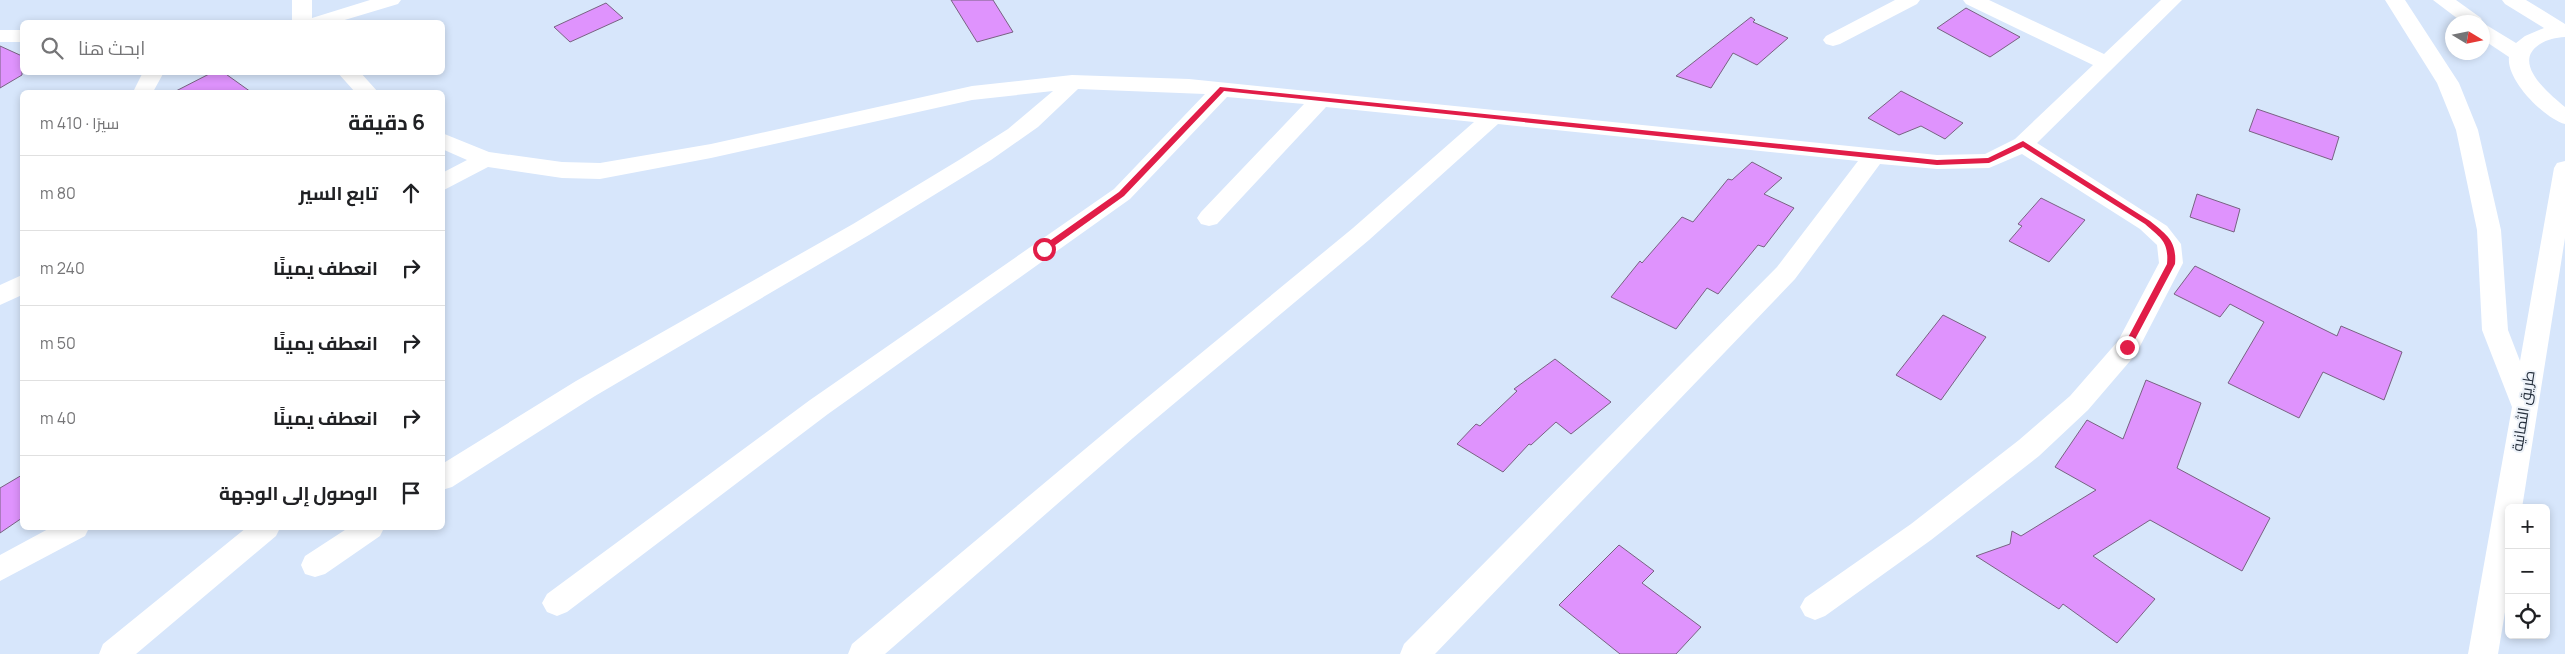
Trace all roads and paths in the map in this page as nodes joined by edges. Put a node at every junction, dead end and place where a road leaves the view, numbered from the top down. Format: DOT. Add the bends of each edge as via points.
graph roads {
  1 [pos="302,0"];
  2 [pos="392,0"];
  3 [pos="1910,0"];
  4 [pos="1973,0"];
  5 [pos="2172,0"];
  6 [pos="2396,0"];
  7 [pos="2443,0"];
  8 [pos="2512,0"];
  9 [pos="2464,15"];
  10 [pos="302,20"];
  11 [pos="331,20"];
  12 [pos="2564,31"];
  13 [pos="2490,34"];
  14 [pos="0,36"];
  15 [pos="20,36"];
  16 [pos="1833,40"];
  17 [pos="2520,54"];
  18 [pos="2106,63"];
  19 [pos="152,75"];
  20 [pos="350,75"];
  21 [pos="1072,82"];
  22 [pos="1222,89"];
  23 [pos="144,90"];
  24 [pos="365,90"];
  25 [pos="1321,99"];
  26 [pos="1493,117"];
  27 [pos="2565,117"];
  28 [pos="445,141"];
  29 [pos="2023,144"];
  30 [pos="1874,156"];
  31 [pos="486,159"];
  32 [pos="2565,168"];
  33 [pos="445,181"];
  34 [pos="1208,218"];
  35 [pos="20,285"];
  36 [pos="0,296"];
  37 [pos="2524,406"];
  38 [pos="445,477"];
  39 [pos="71,530"];
  40 [pos="264,530"];
  41 [pos="367,530"];
  42 [pos="316,564"];
  43 [pos="0,569"];
  44 [pos="557,603"];
  45 [pos="1815,607"];
  46 [pos="114,654"];
  47 [pos="863,654"];
  48 [pos="1415,654"];
  49 [pos="2483,654"];
  1 -- 10 [label="street"];
  2 -- 11 [label="street"];
  3 -- 16 [label="street"];
  4 -- 18 [label="street"];
  5 -- 18 [label="street"];
  6 -- 37 [label="street" via="2448,83 2467,130 2489,230 2495,330"];
  7 -- 9 [label="street"];
  8 -- 12 [label="street"];
  12 -- 17 [label="street" via="2542,35 2527,43"];
  13 -- 17 [label="street"];
  14 -- 15 [label="street"];
  17 -- 27 [label="street" via="2520,70 2530,88"];
  18 -- 29 [label="street"];
  19 -- 23 [label="street"];
  20 -- 24 [label="street"];
  21 -- 22 [label="street"];
  21 -- 31 [label="street" via="972,93 702,153 600,171 562,170"];
  21 -- 38 [label="street" via="1056,102 1014,137 874,222 678,334"];
  22 -- 25 [label="street"];
  22 -- 44 [label="street" via="1122,194 819,407"];
  25 -- 26 [label="street"];
  25 -- 34 [label="street"];
  26 -- 30 [label="street"];
  26 -- 47 [label="street" via="1361,234"];
  28 -- 31 [label="street"];
  29 -- 30 [label="street" via="1989,161 1937,162"];
  29 -- 45 [label="street" via="2148,222 2172,249 2171,264 2127,347 2078,403 2029,448 1952,508"];
  30 -- 48 [label="street" via="1786,273"];
  31 -- 33 [label="street"];
  32 -- 37 [label="street, طريق الثمانية"];
  35 -- 36 [label="street"];
  37 -- 49 [label="street, طريق الثمانية"];
  39 -- 43 [label="street"];
  40 -- 46 [label="street"];
  41 -- 42 [label="street"];
}
